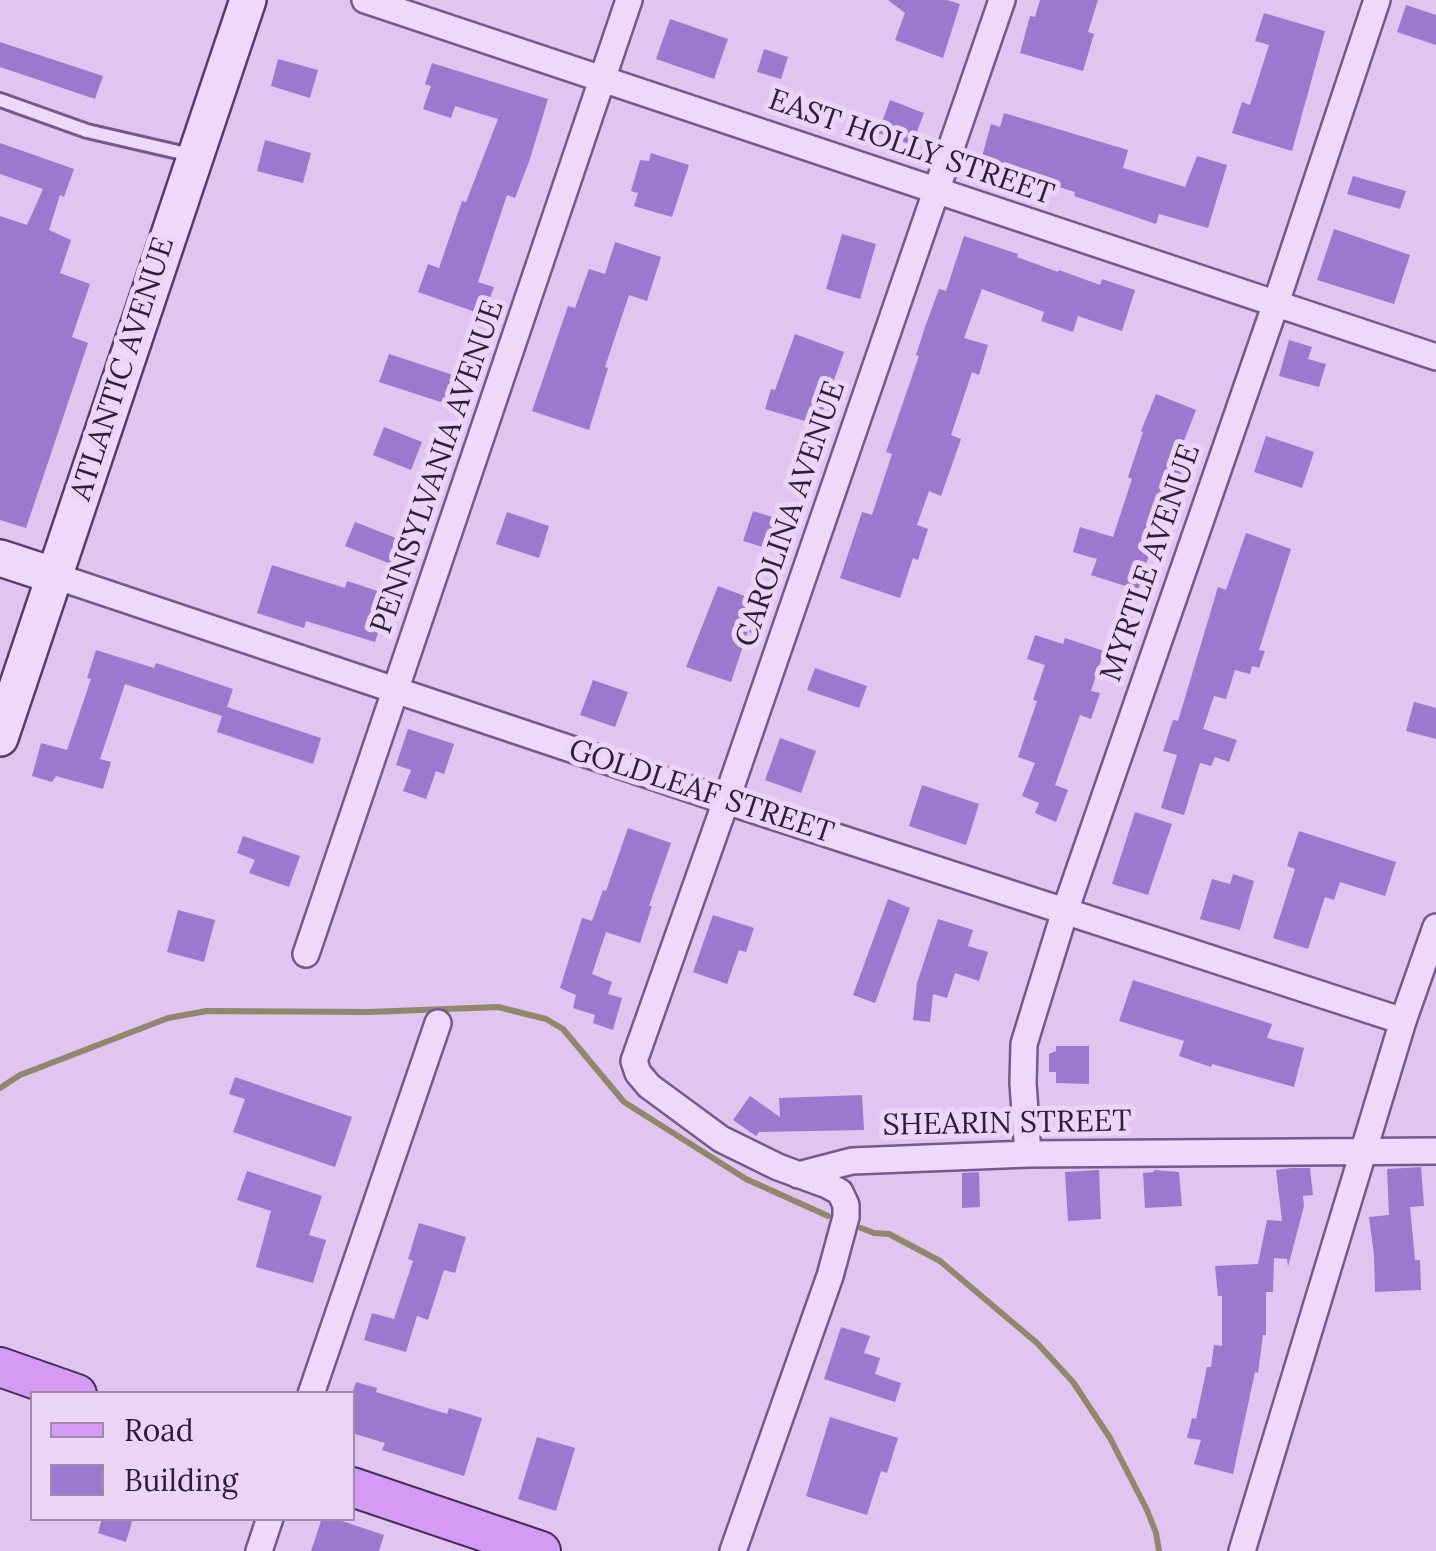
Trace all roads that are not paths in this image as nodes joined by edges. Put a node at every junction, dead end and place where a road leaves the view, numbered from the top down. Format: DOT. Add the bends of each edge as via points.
graph roads {
  1 [pos="248,0"];
  2 [pos="365,0"];
  3 [pos="629,0"];
  4 [pos="1002,0"];
  5 [pos="1376,0"];
  6 [pos="603,78"];
  7 [pos="0,100"];
  8 [pos="194,156"];
  9 [pos="936,192"];
  10 [pos="1276,303"];
  11 [pos="1436,357"];
  12 [pos="0,558"];
  13 [pos="54,576"];
  14 [pos="396,692"];
  15 [pos="0,738"];
  16 [pos="726,801"];
  17 [pos="1065,911"];
  18 [pos="1436,927"];
  19 [pos="306,954"];
  20 [pos="1403,1021"];
  21 [pos="438,1023"];
  22 [pos="1436,1151"];
  23 [pos="1363,1152"];
  24 [pos="1028,1154"];
  25 [pos="798,1175"];
  26 [pos="0,1368"];
  27 [pos="68,1391"];
  28 [pos="312,1391"];
  29 [pos="355,1487"];
  30 [pos="269,1521"];
  31 [pos="259,1551"];
  32 [pos="541,1551"];
  33 [pos="733,1551"];
  34 [pos="1242,1551"];
  1 -- 8 [label="main road, ATLANTIC AVENUE"];
  2 -- 6 [label="street, EAST HOLLY STREET"];
  3 -- 6 [label="street, PENNSYLVANIA AVENUE"];
  4 -- 9 [label="street, CAROLINA AVENUE"];
  5 -- 10 [label="street, MYRTLE AVENUE"];
  6 -- 9 [label="street, EAST HOLLY STREET"];
  6 -- 14 [label="street, PENNSYLVANIA AVENUE"];
  7 -- 8 [label="lane"];
  8 -- 13 [label="main road, ATLANTIC AVENUE"];
  9 -- 10 [label="street, EAST HOLLY STREET"];
  9 -- 16 [label="street, CAROLINA AVENUE"];
  10 -- 11 [label="street, EAST HOLLY STREET"];
  10 -- 17 [label="street, MYRTLE AVENUE"];
  12 -- 13 [label="main road, GOLDLEAF STREET"];
  13 -- 14 [label="street, GOLDLEAF STREET"];
  13 -- 15 [label="main road, ATLANTIC AVENUE"];
  14 -- 16 [label="street, GOLDLEAF STREET"];
  14 -- 19 [label="street, PENNSYLVANIA AVENUE"];
  16 -- 17 [label="street, GOLDLEAF STREET"];
  16 -- 25 [label="street, CAROLINA AVENUE" via="634,1061 638,1073 676,1107 722,1139"];
  17 -- 20 [label="street, GOLDLEAF STREET"];
  17 -- 24 [label="street, MYRTLE AVENUE" via="1024,1044"];
  18 -- 20 [label="street"];
  20 -- 23 [label="street"];
  21 -- 28 [label="street"];
  22 -- 23 [label="street, SHEARIN STREET"];
  23 -- 24 [label="street, SHEARIN STREET"];
  23 -- 34 [label="street"];
  24 -- 25 [label="street, SHEARIN STREET" via="852,1160"];
  25 -- 33 [label="street" via="840,1192 846,1217"];
  26 -- 27 [label="main road"];
  29 -- 32 [label="main road"];
  30 -- 31 [label="street"];
}
